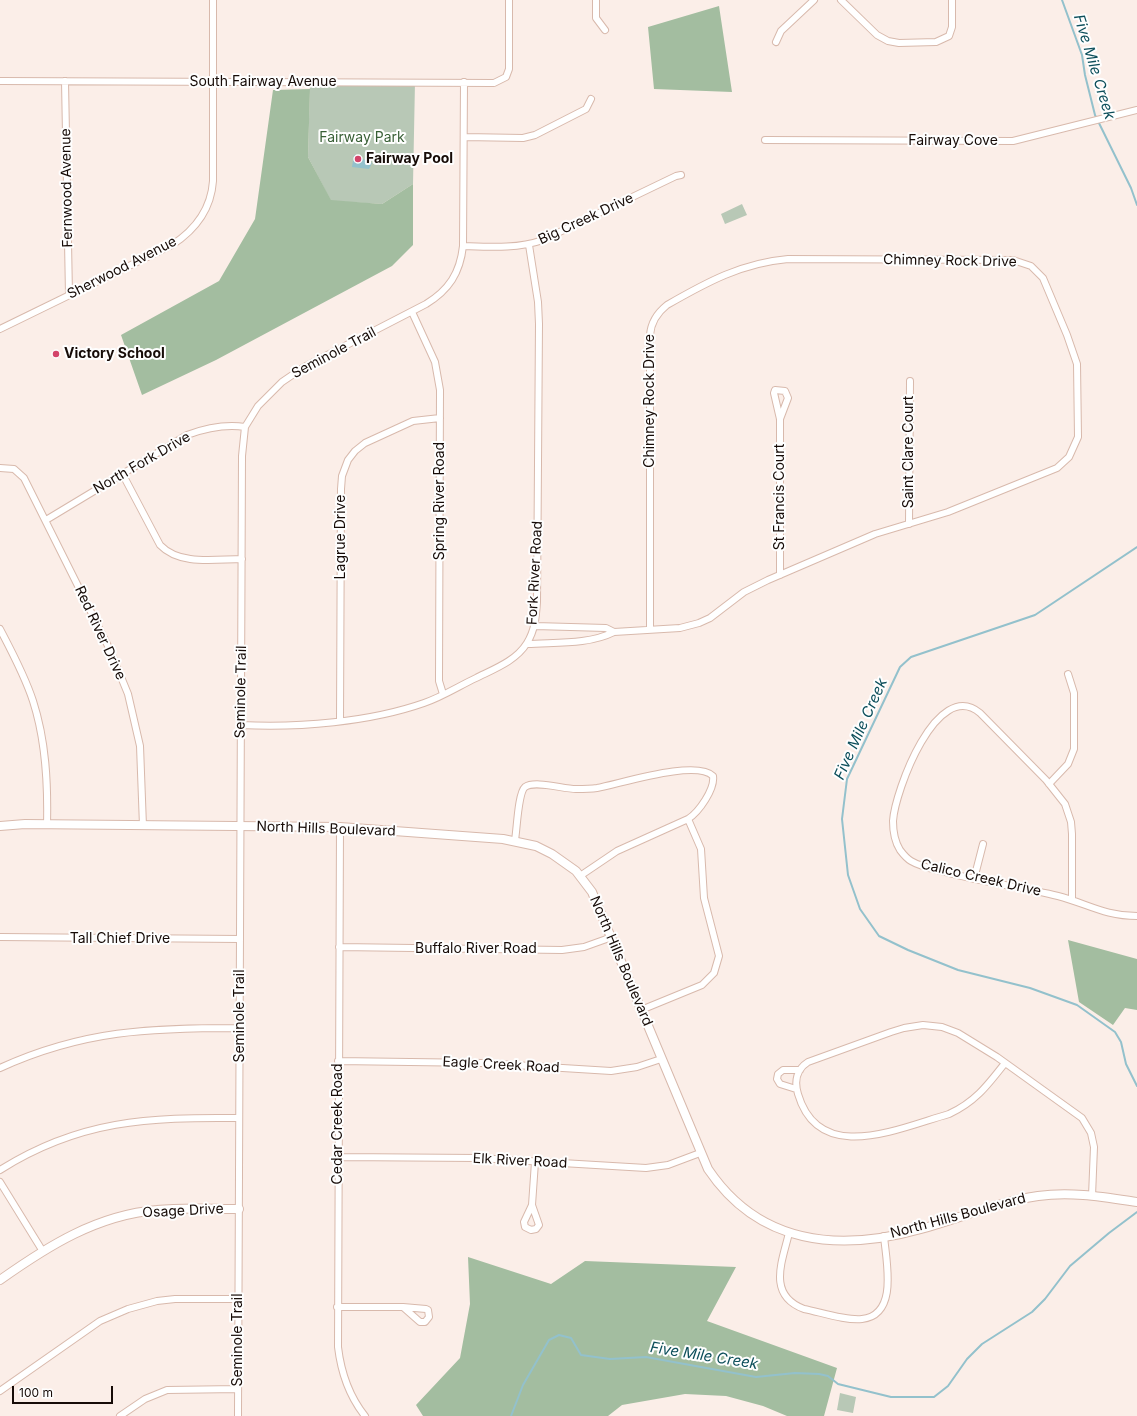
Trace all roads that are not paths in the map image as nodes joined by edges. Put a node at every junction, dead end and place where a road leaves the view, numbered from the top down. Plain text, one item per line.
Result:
1 (213, 0) edge
2 (509, 0) edge
3 (596, 0) edge
4 (814, 0) edge
5 (841, 0) edge
6 (952, 0) edge
7 (605, 30) dead end
8 (776, 42) dead end
9 (0, 81) edge
10 (65, 81) junction
11 (212, 82) junction
12 (464, 82) junction
13 (591, 99) dead end
14 (1137, 110) edge
15 (464, 137) junction
16 (765, 140) dead end
17 (681, 175) dead end
18 (529, 245) junction
19 (463, 246) junction
20 (69, 295) junction
21 (412, 312) junction
22 (0, 329) edge
23 (910, 381) dead end
24 (440, 418) junction
25 (780, 419) dead end
26 (245, 427) junction
27 (0, 468) edge
28 (122, 473) junction
29 (46, 520) junction
30 (909, 524) junction
31 (242, 559) junction
32 (780, 575) junction
33 (535, 626) junction
34 (0, 629) edge
35 (650, 629) junction
36 (614, 632) junction
37 (527, 644) junction
38 (1068, 674) dead end
39 (443, 694) junction
40 (340, 720) junction
41 (241, 725) junction
42 (1050, 784) junction
43 (688, 819) junction
44 (47, 825) junction
45 (0, 826) edge
46 (142, 826) junction
47 (240, 826) junction
48 (340, 827) junction
49 (515, 840) junction
50 (983, 844) dead end
51 (580, 876) junction
52 (974, 879) junction
53 (1072, 900) junction
54 (1137, 916) edge
55 (0, 937) edge
56 (612, 938) junction
57 (240, 939) junction
58 (339, 947) junction
59 (641, 1010) junction
60 (240, 1028) junction
61 (661, 1059) junction
62 (338, 1061) junction
63 (1005, 1063) junction
64 (0, 1068) edge
65 (800, 1070) junction
66 (796, 1089) junction
67 (239, 1118) junction
68 (700, 1153) junction
69 (338, 1157) junction
70 (535, 1162) junction
71 (0, 1170) edge
72 (0, 1182) edge
73 (1092, 1196) junction
74 (1136, 1202) edge
75 (532, 1205) dead end
76 (239, 1209) junction
77 (789, 1233) junction
78 (884, 1236) junction
79 (42, 1250) junction
80 (0, 1280) edge
81 (239, 1299) junction
82 (337, 1307) junction
83 (403, 1307) dead end
84 (238, 1389) junction
85 (0, 1391) edge
86 (120, 1416) edge
87 (238, 1416) edge
88 (365, 1416) edge

1 - 11 street, Sherwood Avenue
2 - 12 street, South Fairway Avenue
3 - 7 street
4 - 8 street
5 - 6 street
9 - 10 street, South Fairway Avenue
10 - 11 street, South Fairway Avenue
10 - 20 street, Fernwood Avenue
11 - 12 street, South Fairway Avenue
11 - 20 street, Sherwood Avenue
12 - 15 street, Seminole Trail
13 - 15 street
14 - 16 street, Fairway Cove
15 - 19 street, Seminole Trail
17 - 18 street, Big Creek Drive
18 - 19 street, Big Creek Drive
18 - 33 street, Fork River Road
19 - 21 street, Seminole Trail
20 - 22 street, Sherwood Avenue
21 - 24 street, Spring River Road
21 - 26 street, Seminole Trail
23 - 30 street, Saint Clare Court
24 - 39 street, Spring River Road
24 - 40 street, Lagrue Drive
25 - 32 street, St Francis Court
26 - 28 street, North Fork Drive
26 - 31 street, Seminole Trail
27 - 29 street, Red River Drive
28 - 29 street, North Fork Drive
28 - 31 street
29 - 46 street, Red River Drive
30 - 32 street, Chimney Rock Drive
30 - 35 street, Chimney Rock Drive
31 - 41 street, Seminole Trail
32 - 35 street, Chimney Rock Drive
33 - 36 street, Chimney Rock Drive
33 - 37 street, Fork River Road
34 - 44 street
35 - 36 street, Chimney Rock Drive
36 - 37 street, Chimney Rock Drive
37 - 39 street, Fork River Road
38 - 42 street
39 - 40 street, Fork River Road
40 - 41 street, Fork River Road
41 - 47 street, Seminole Trail
42 - 52 street, Calico Creek Drive
42 - 53 street, Calico Creek Drive
43 - 49 street
43 - 51 street
43 - 59 street
44 - 45 street, North Hills Boulevard
44 - 46 street, North Hills Boulevard
46 - 47 street, North Hills Boulevard
47 - 48 street, North Hills Boulevard
47 - 57 street, Seminole Trail
48 - 49 street, North Hills Boulevard
48 - 58 street, Cedar Creek Road
49 - 51 street, North Hills Boulevard
50 - 52 street
51 - 56 street, North Hills Boulevard
52 - 53 street, Calico Creek Drive
53 - 54 street, Calico Creek Drive
55 - 57 street, Tall Chief Drive
56 - 58 street, Buffalo River Road
56 - 59 street, North Hills Boulevard
57 - 60 street, Seminole Trail
58 - 62 street, Cedar Creek Road
59 - 61 street, North Hills Boulevard
60 - 64 street
60 - 67 street, Seminole Trail
61 - 62 street, Eagle Creek Road
61 - 68 street, North Hills Boulevard
62 - 69 street, Cedar Creek Road
63 - 65 street
63 - 66 street
63 - 73 street
65 - 66 street
65 - 66 street
67 - 71 street
67 - 76 street, Seminole Trail
68 - 70 street, Elk River Road
68 - 77 street, North Hills Boulevard
69 - 70 street, Elk River Road
69 - 82 street, Cedar Creek Road
70 - 75 street
72 - 79 street
73 - 74 street, North Hills Boulevard
73 - 78 street, North Hills Boulevard
76 - 79 street, Osage Drive
76 - 81 street, Seminole Trail
77 - 78 street, North Hills Boulevard
77 - 78 street
79 - 80 street, Osage Drive
81 - 84 street, Seminole Trail
81 - 85 street
82 - 83 street
82 - 88 street, Cedar Creek Road
84 - 86 street
84 - 87 street, Seminole Trail

